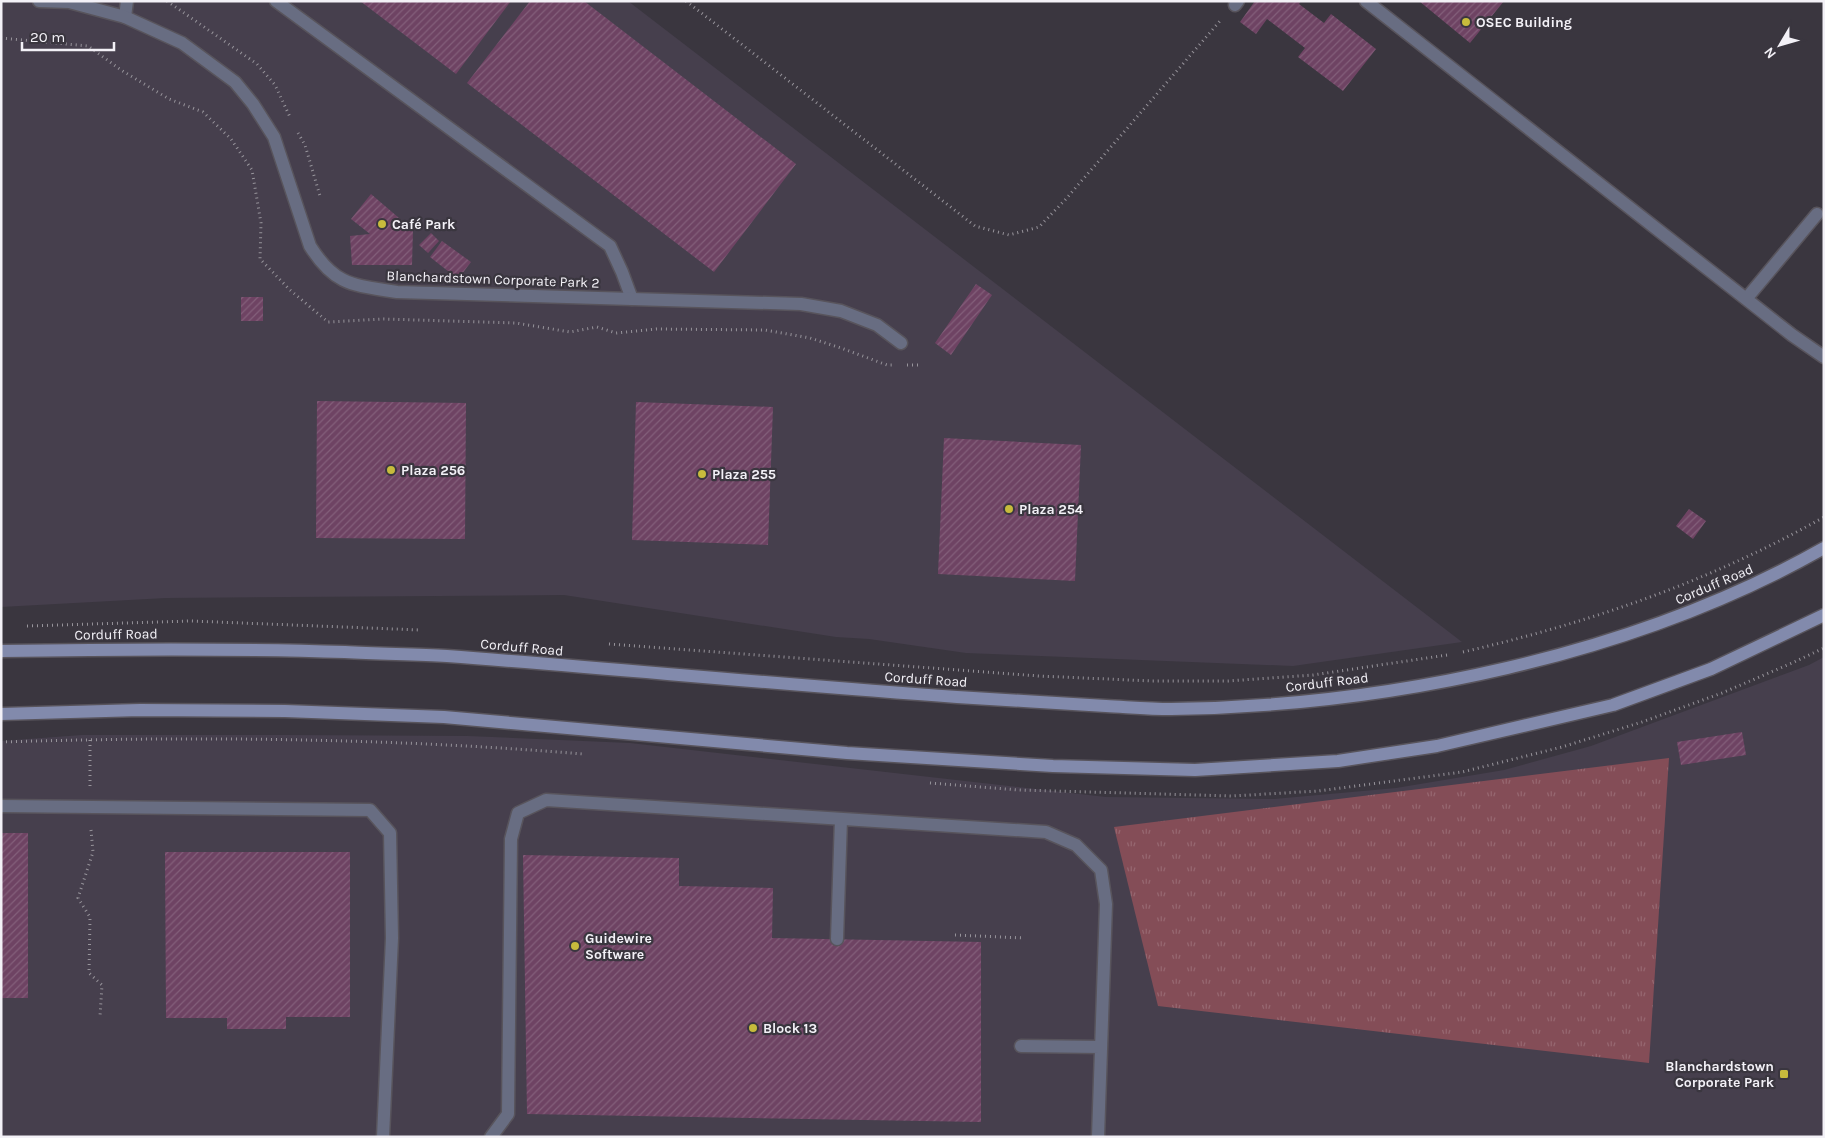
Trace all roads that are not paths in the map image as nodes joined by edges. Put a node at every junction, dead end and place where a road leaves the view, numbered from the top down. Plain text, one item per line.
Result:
1 (39, 1) edge
2 (127, 1) edge
3 (276, 1) edge
4 (1366, 1) edge
5 (125, 17) junction
6 (1817, 214) dead end
7 (632, 299) junction
8 (1746, 299) junction
9 (901, 343) dead end
10 (1824, 357) edge
11 (1824, 548) edge
12 (1824, 615) edge
13 (1, 651) edge
14 (1, 714) edge
15 (1, 806) edge
16 (841, 819) junction
17 (837, 939) dead end
18 (1021, 1046) dead end
19 (1102, 1047) junction
20 (383, 1137) edge
21 (491, 1137) edge
22 (1098, 1137) edge

1 - 5 street, Blanchardstown Corporate Park 2
2 - 5 street
3 - 7 street
4 - 8 street
5 - 7 street, Blanchardstown Corporate Park 2
6 - 8 street
7 - 9 street, Blanchardstown Corporate Park 2
8 - 10 street
11 - 13 street, Corduff Road
12 - 14 street
15 - 20 street
16 - 17 street
16 - 19 street
16 - 21 street
18 - 19 street
19 - 22 street

